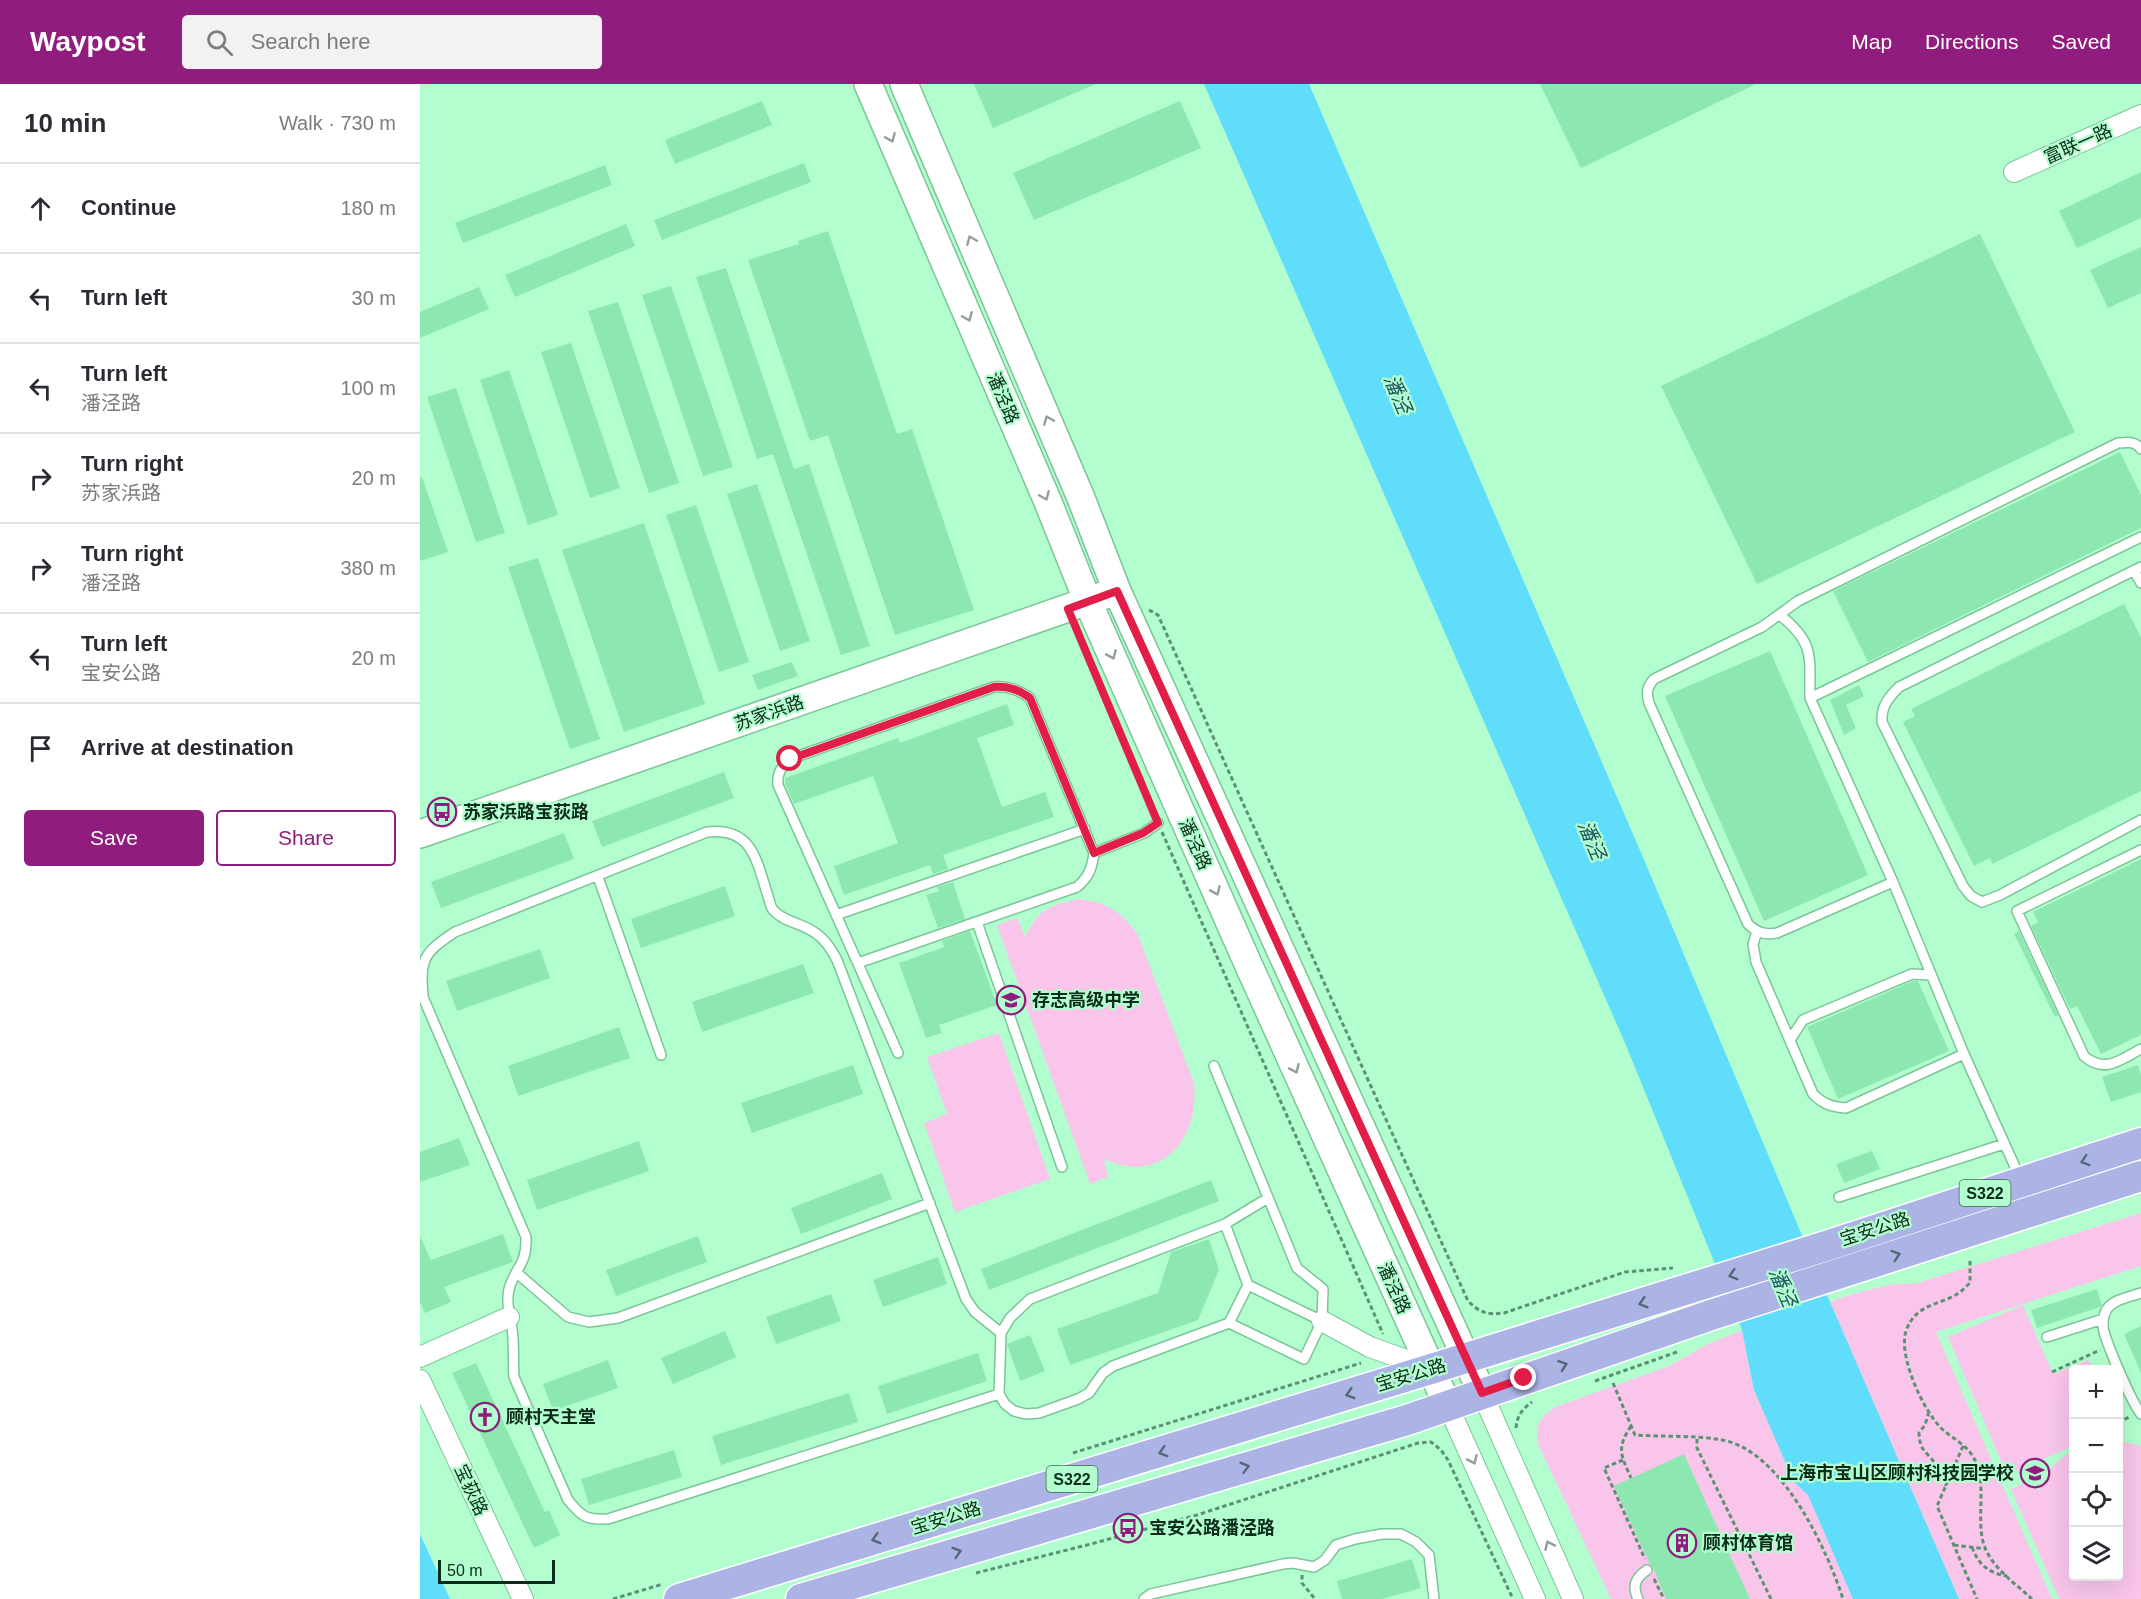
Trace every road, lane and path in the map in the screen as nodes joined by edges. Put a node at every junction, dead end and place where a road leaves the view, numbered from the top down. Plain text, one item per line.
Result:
1 (868, 84) edge
2 (904, 84) edge
3 (2141, 115) edge
4 (2014, 172) dead end
5 (2141, 449) edge
6 (2141, 537) edge
7 (2138, 569) edge
8 (2141, 583) edge
9 (1117, 591) junction
10 (1088, 602) junction
11 (1148, 609) dead end
12 (1780, 615) junction
13 (1810, 699) junction
14 (1110, 708) dead end
15 (2141, 820) edge
16 (1158, 823) junction
17 (1084, 829) junction
18 (420, 834) edge
19 (2141, 850) edge
20 (1094, 853) junction
21 (598, 877) junction
22 (1893, 882) junction
23 (836, 915) junction
24 (977, 922) junction
25 (1756, 932) junction
26 (858, 963) junction
27 (1931, 975) junction
28 (1790, 1040) junction
29 (2141, 1049) edge
30 (898, 1053) dead end
31 (1964, 1054) junction
32 (661, 1055) dead end
33 (1214, 1066) dead end
34 (2141, 1143) edge
35 (2004, 1144) junction
36 (1062, 1167) dead end
37 (2141, 1176) edge
38 (2021, 1181) junction
39 (1839, 1197) dead end
40 (1268, 1198) junction
41 (930, 1203) junction
42 (1225, 1224) junction
43 (1970, 1261) dead end
44 (1674, 1268) dead end
45 (517, 1273) junction
46 (1248, 1285) junction
47 (2141, 1293) edge
48 (509, 1317) junction
49 (2103, 1319) junction
50 (1322, 1321) junction
51 (1229, 1323) junction
52 (1001, 1333) junction
53 (1384, 1336) dead end
54 (2047, 1337) dead end
55 (2109, 1346) junction
56 (420, 1357) edge
57 (1466, 1358) junction
58 (1431, 1369) junction
59 (2052, 1372) dead end
60 (420, 1380) edge
61 (1613, 1383) dead end
62 (1482, 1393) junction
63 (999, 1394) junction
64 (1531, 1402) dead end
65 (1448, 1406) junction
66 (1929, 1412) junction
67 (2141, 1414) edge
68 (1631, 1426) junction
69 (1516, 1432) dead end
70 (1697, 1438) junction
71 (1963, 1446) junction
72 (1623, 1460) junction
73 (1631, 1478) dead end
74 (1946, 1485) junction
75 (1954, 1545) junction
76 (1972, 1547) junction
77 (1986, 1549) junction
78 (1645, 1559) dead end
79 (1301, 1566) junction
80 (1647, 1570) dead end
81 (976, 1573) dead end
82 (2008, 1577) junction
83 (1654, 1579) dead end
84 (523, 1599) edge
85 (679, 1599) edge
86 (801, 1599) edge
87 (1144, 1599) edge
88 (1315, 1599) edge
89 (1434, 1599) edge
90 (1513, 1599) edge
91 (1535, 1599) edge
92 (1573, 1599) edge
93 (1638, 1599) edge
94 (1664, 1599) edge
95 (1771, 1599) edge
96 (1843, 1599) edge
97 (1977, 1599) edge
98 (2032, 1599) edge

1 -> 10 main road, 潘泾路
9 -> 2 main road, 潘泾路
3 - 4 street, 富联一路
5 - 12 lane
6 - 13 lane
7 - 8 lane
7 - 15 lane
9 - 10 main road, 苏家浜路
9 - 57 main road, 潘泾路
10 - 18 main road, 苏家浜路
10 -> 58 main road, 潘泾路
11 - 44 path
12 - 13 lane
12 - 25 lane
13 - 22 lane
14 - 16 path, 潘泾路
16 - 20 lane
16 - 53 path, 潘泾路
17 - 20 lane
17 - 23 lane
17 - 23 lane
19 - 29 lane
20 - 24 lane
21 - 32 lane
21 - 41 lane
21 - 45 lane
22 - 25 lane
22 - 27 lane
23 - 26 lane
24 - 26 lane
24 - 36 lane
25 - 28 lane
26 - 30 lane
27 - 28 lane
27 - 31 lane
28 - 31 lane
31 - 35 lane
33 - 40 lane
34 -> 38 main road, 宝安公路 / S322
35 - 38 lane
35 - 39 lane
62 -> 37 main road, 宝安公路 / S322
38 -> 57 main road, 宝安公路 / S322
40 - 42 lane
40 - 50 lane
41 - 45 lane
41 - 52 lane
42 - 46 lane
42 - 52 lane
43 - 66 path
45 - 48 lane
46 - 50 lane
46 - 51 lane
47 - 49 lane
48 - 56 street
48 - 63 lane
49 - 54 lane
49 - 55 lane
50 - 51 lane
50 - 58 street
51 - 63 lane
52 - 63 lane
55 - 59 path
55 - 67 lane
57 - 58 main road, 宝安公路 / S322
57 - 62 main road, 潘泾路
58 - 65 main road, 潘泾路
58 -> 85 main road, 宝安公路 / S322
60 - 84 street, 宝荻路
61 - 68 path
62 - 65 main road, 宝安公路 / S322
92 -> 62 street, 潘泾路
64 - 69 path
86 -> 65 main road, 宝安公路 / S322
65 -> 91 street, 潘泾路
66 - 71 path
66 - 74 path
68 - 70 path
68 - 72 path
70 - 95 path
70 - 96 path
71 - 74 path
71 - 77 path
72 - 73 path
72 - 78 path
74 - 75 path
75 - 76 path
75 - 97 path
76 - 77 path
76 - 82 path
77 - 82 path
79 - 87 lane
79 - 88 path
79 - 89 lane
80 - 93 lane
81 - 90 path
82 - 98 path
83 - 94 path

